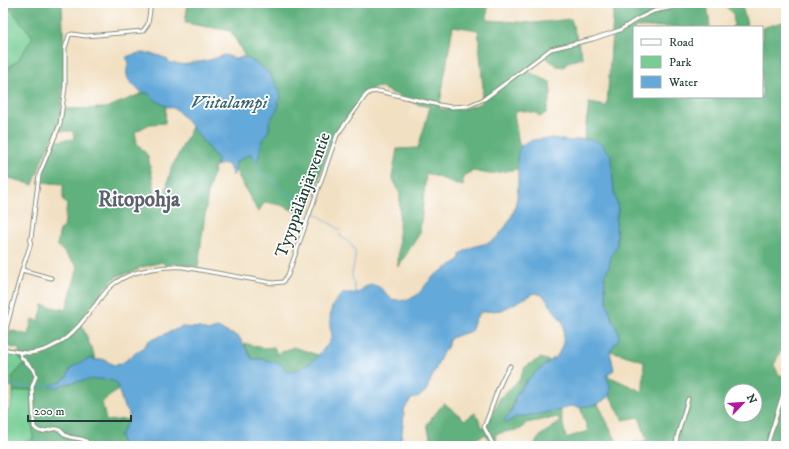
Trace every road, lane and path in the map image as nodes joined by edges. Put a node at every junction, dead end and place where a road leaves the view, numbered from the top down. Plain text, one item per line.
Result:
1 (151, 3) edge
2 (693, 3) edge
3 (706, 3) edge
4 (731, 4) dead end
5 (22, 270) junction
6 (51, 278) dead end
7 (3, 340) edge
8 (3, 350) edge
9 (20, 352) junction
10 (510, 366) dead end
11 (786, 384) edge
12 (688, 399) dead end
13 (91, 446) edge
14 (494, 446) edge
15 (676, 446) edge
16 (767, 446) edge

1 - 5 street
2 - 9 street, Tyyppälänjärventie
3 - 4 street
5 - 6 street
5 - 7 street
8 - 9 street, Tyyppälänjärventie
9 - 13 street
10 - 14 street
11 - 16 street
12 - 15 street

